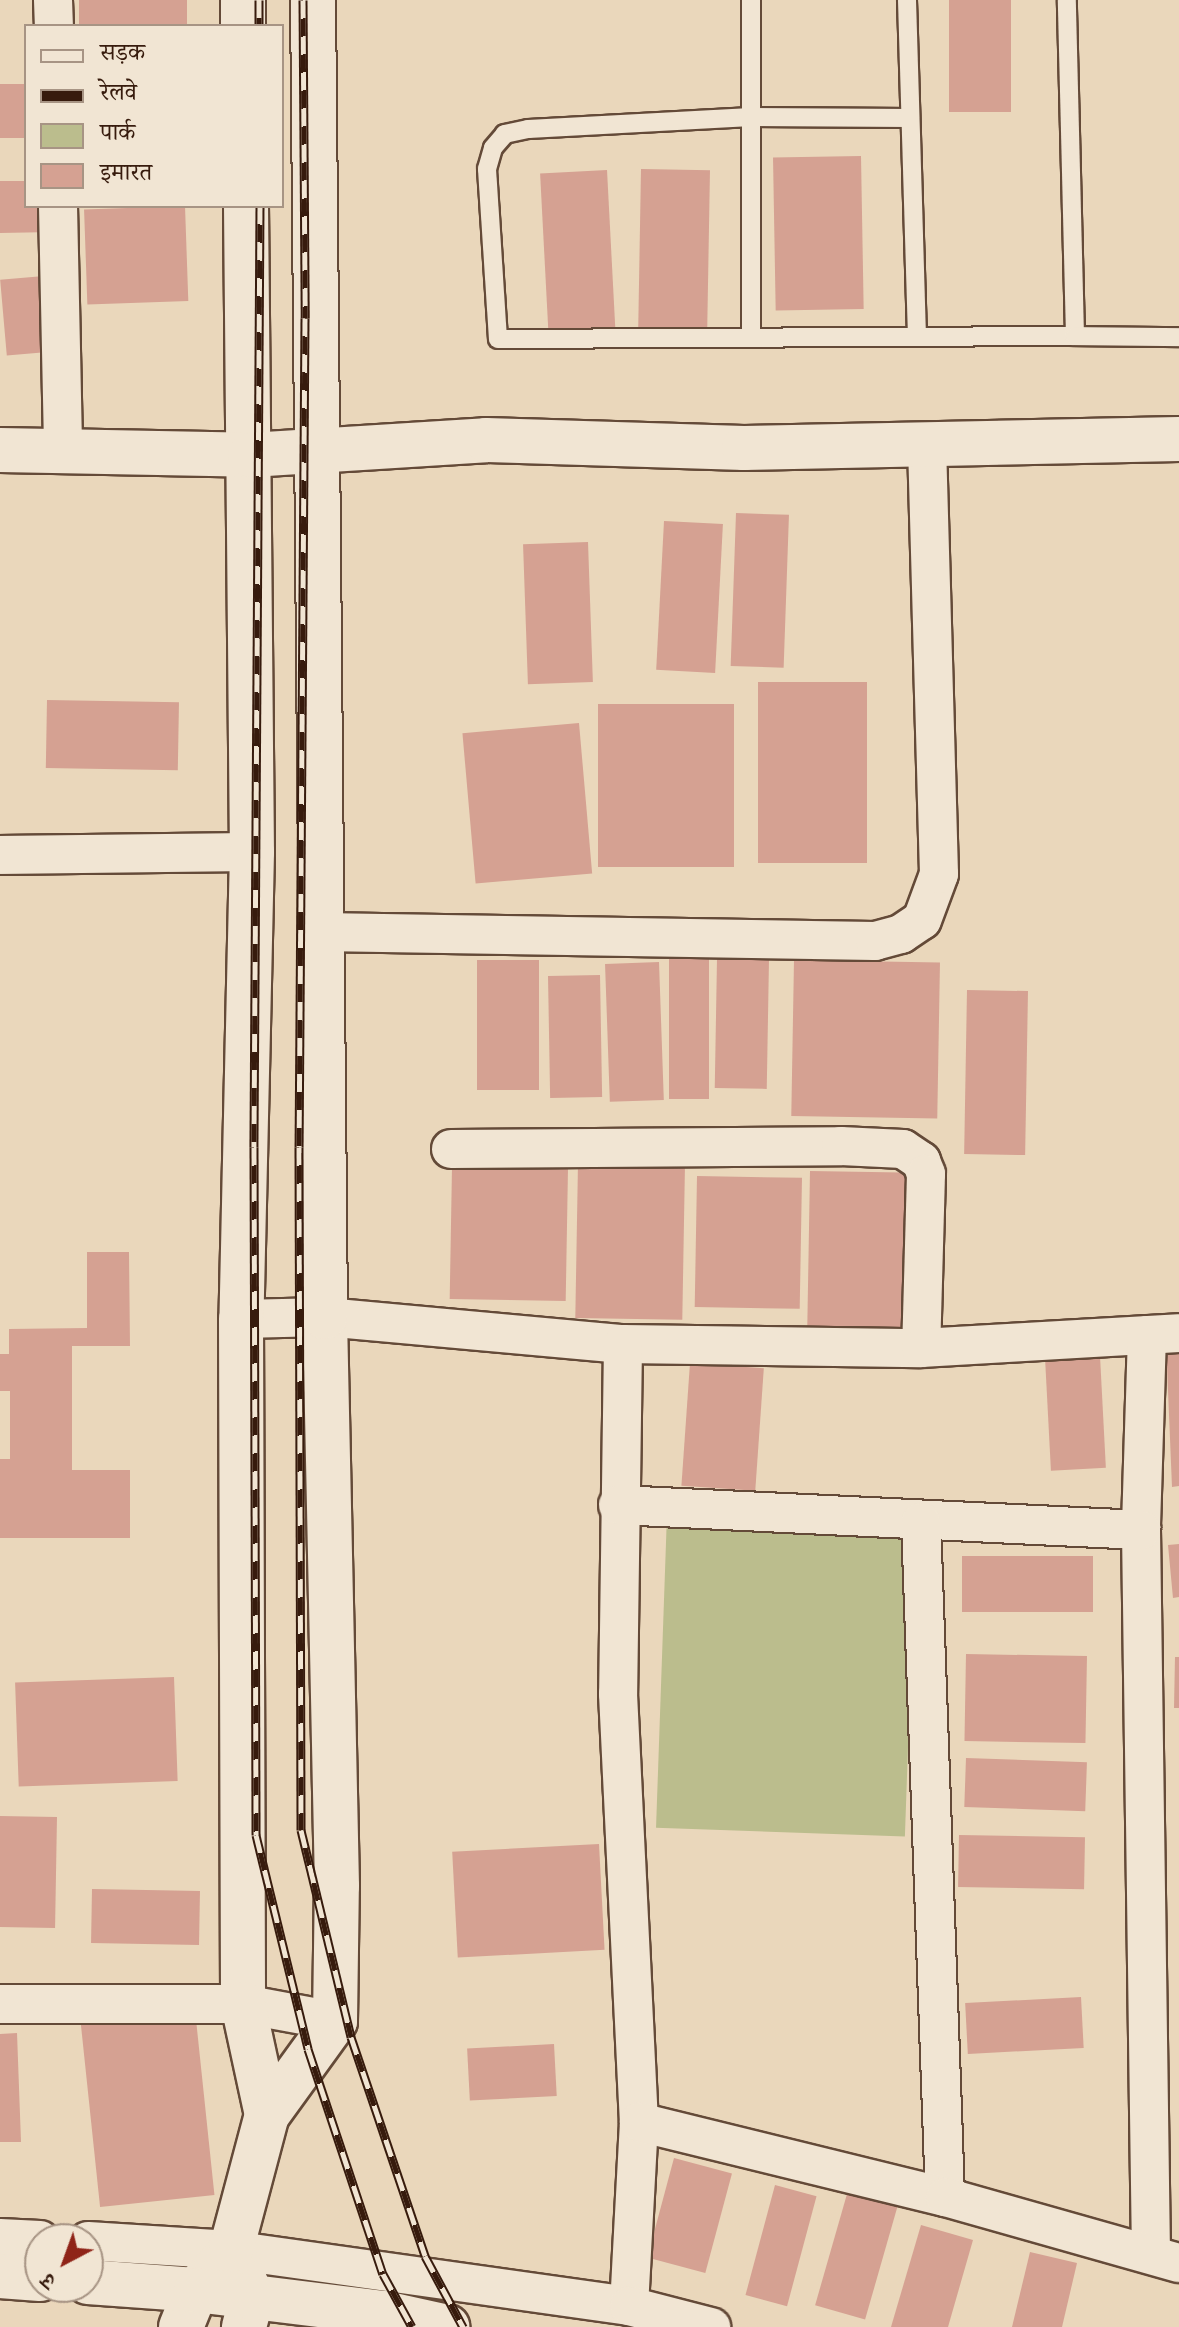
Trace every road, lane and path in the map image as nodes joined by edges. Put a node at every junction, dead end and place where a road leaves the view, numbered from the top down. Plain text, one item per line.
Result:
1 (53, 0) edge
2 (243, 0) edge
3 (313, 0) edge
4 (751, 0) edge
5 (907, 0) edge
6 (1067, 0) edge
7 (54, 24) edge
8 (243, 24) edge
9 (751, 117) junction
10 (910, 118) junction
11 (58, 208) edge
12 (246, 208) edge
13 (917, 336) junction
14 (1075, 336) junction
15 (1179, 337) edge
16 (751, 338) junction
17 (1179, 439) edge
18 (927, 442) junction
19 (63, 449) junction
20 (0, 450) edge
21 (319, 451) junction
22 (250, 455) junction
23 (252, 852) junction
24 (0, 855) edge
25 (321, 932) junction
26 (451, 1149) dead end
27 (325, 1317) junction
28 (241, 1319) junction
29 (1163, 1334) edge
30 (623, 1344) junction
31 (921, 1348) junction
32 (618, 1505) junction
33 (921, 1522) junction
34 (1141, 1530) junction
35 (0, 2004) edge
36 (243, 2004) junction
37 (335, 2021) junction
38 (267, 2115) junction
39 (639, 2122) junction
40 (945, 2197) junction
41 (0, 2238) edge
42 (24, 2239) edge
43 (104, 2242) edge
44 (231, 2250) junction
45 (1165, 2258) edge
46 (0, 2276) edge
47 (24, 2278) edge
48 (104, 2286) edge
49 (629, 2306) junction
50 (189, 2308) edge
51 (248, 2312) edge
52 (447, 2327) edge
53 (711, 2327) edge

1 - 7 street
2 - 8 street
3 - 21 street
4 - 9 lane
5 - 10 lane
6 - 14 lane
9 - 10 lane
9 - 16 lane
9 - 16 lane
10 - 13 lane
11 - 19 street
12 - 22 street
13 - 14 lane
13 - 16 lane
14 - 15 lane
17 - 18 street
18 - 21 street
18 - 25 street
19 - 20 street
19 - 22 street
21 - 22 street
21 - 25 street
22 - 23 street
23 - 24 street
23 - 28 street
25 - 27 street
26 - 31 street
27 - 28 street
27 - 30 street
27 - 37 street
28 - 36 street
29 - 31 street
29 - 34 street
30 - 31 street
30 - 32 street
32 - 33 street
32 - 39 street
33 - 34 street
33 - 40 street
34 - 45 street
35 - 36 street
36 - 37 street
36 - 38 street
37 - 38 street
38 - 44 street
39 - 40 street
39 - 49 street
40 - 45 street
41 - 42 street
43 - 44 street
44 - 49 street
44 - 50 street
44 - 51 street
46 - 47 street
48 - 50 street
49 - 53 street
50 - 51 street
51 - 52 street

